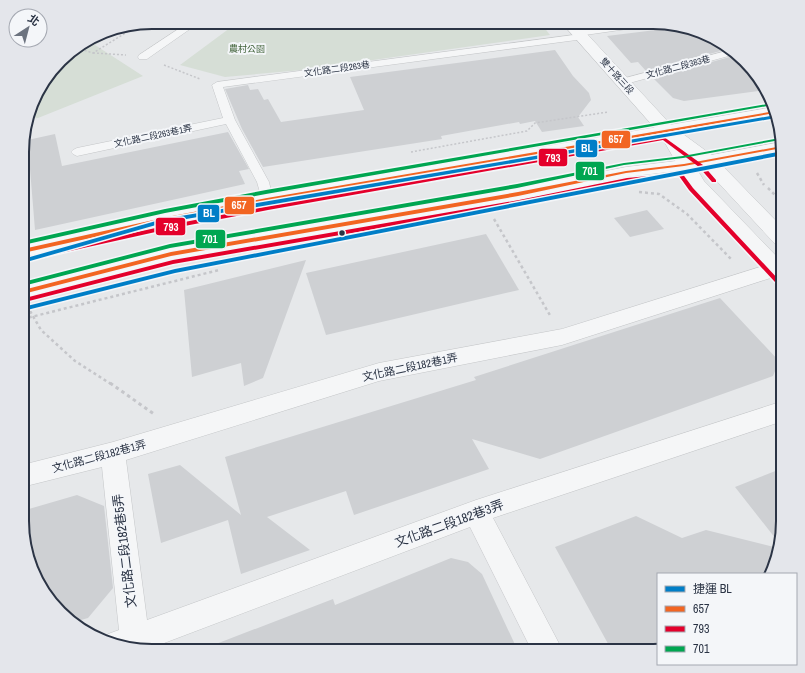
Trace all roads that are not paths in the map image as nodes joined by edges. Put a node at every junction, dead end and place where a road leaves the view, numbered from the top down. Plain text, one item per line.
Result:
1 (185, 29) edge
2 (576, 30) edge
3 (726, 54) edge
4 (143, 57) dead end
5 (622, 82) junction
6 (770, 113) edge
7 (229, 120) junction
8 (666, 130) junction
9 (776, 148) edge
10 (77, 152) dead end
11 (707, 160) junction
12 (684, 165) junction
13 (267, 200) junction
14 (776, 233) edge
15 (29, 250) edge
16 (776, 270) edge
17 (776, 273) edge
18 (29, 290) edge
19 (776, 413) edge
20 (113, 453) junction
21 (29, 474) edge
22 (476, 512) junction
23 (130, 642) edge
24 (133, 643) edge
25 (544, 644) edge

1 - 4 lane
2 - 5 street, 雙十路三段
2 - 7 lane, 文化路二段263巷
3 - 5 lane, 文化路二段383巷
5 - 8 street, 雙十路三段
6 - 8 main road
7 - 10 lane, 文化路二段263巷1弄
7 - 13 lane, 文化路二段263巷
8 - 11 street
8 - 12 street
8 - 13 main road
9 - 11 main road
11 - 12 main road
11 - 14 street
12 - 16 street
12 - 18 main road
13 - 15 main road
17 - 20 street, 文化路二段182巷1弄
19 - 22 street, 文化路二段182巷3弄
20 - 21 street, 文化路二段182巷1弄
20 - 23 street, 文化路二段182巷5弄
22 - 24 street, 文化路二段182巷3弄
22 - 25 street

